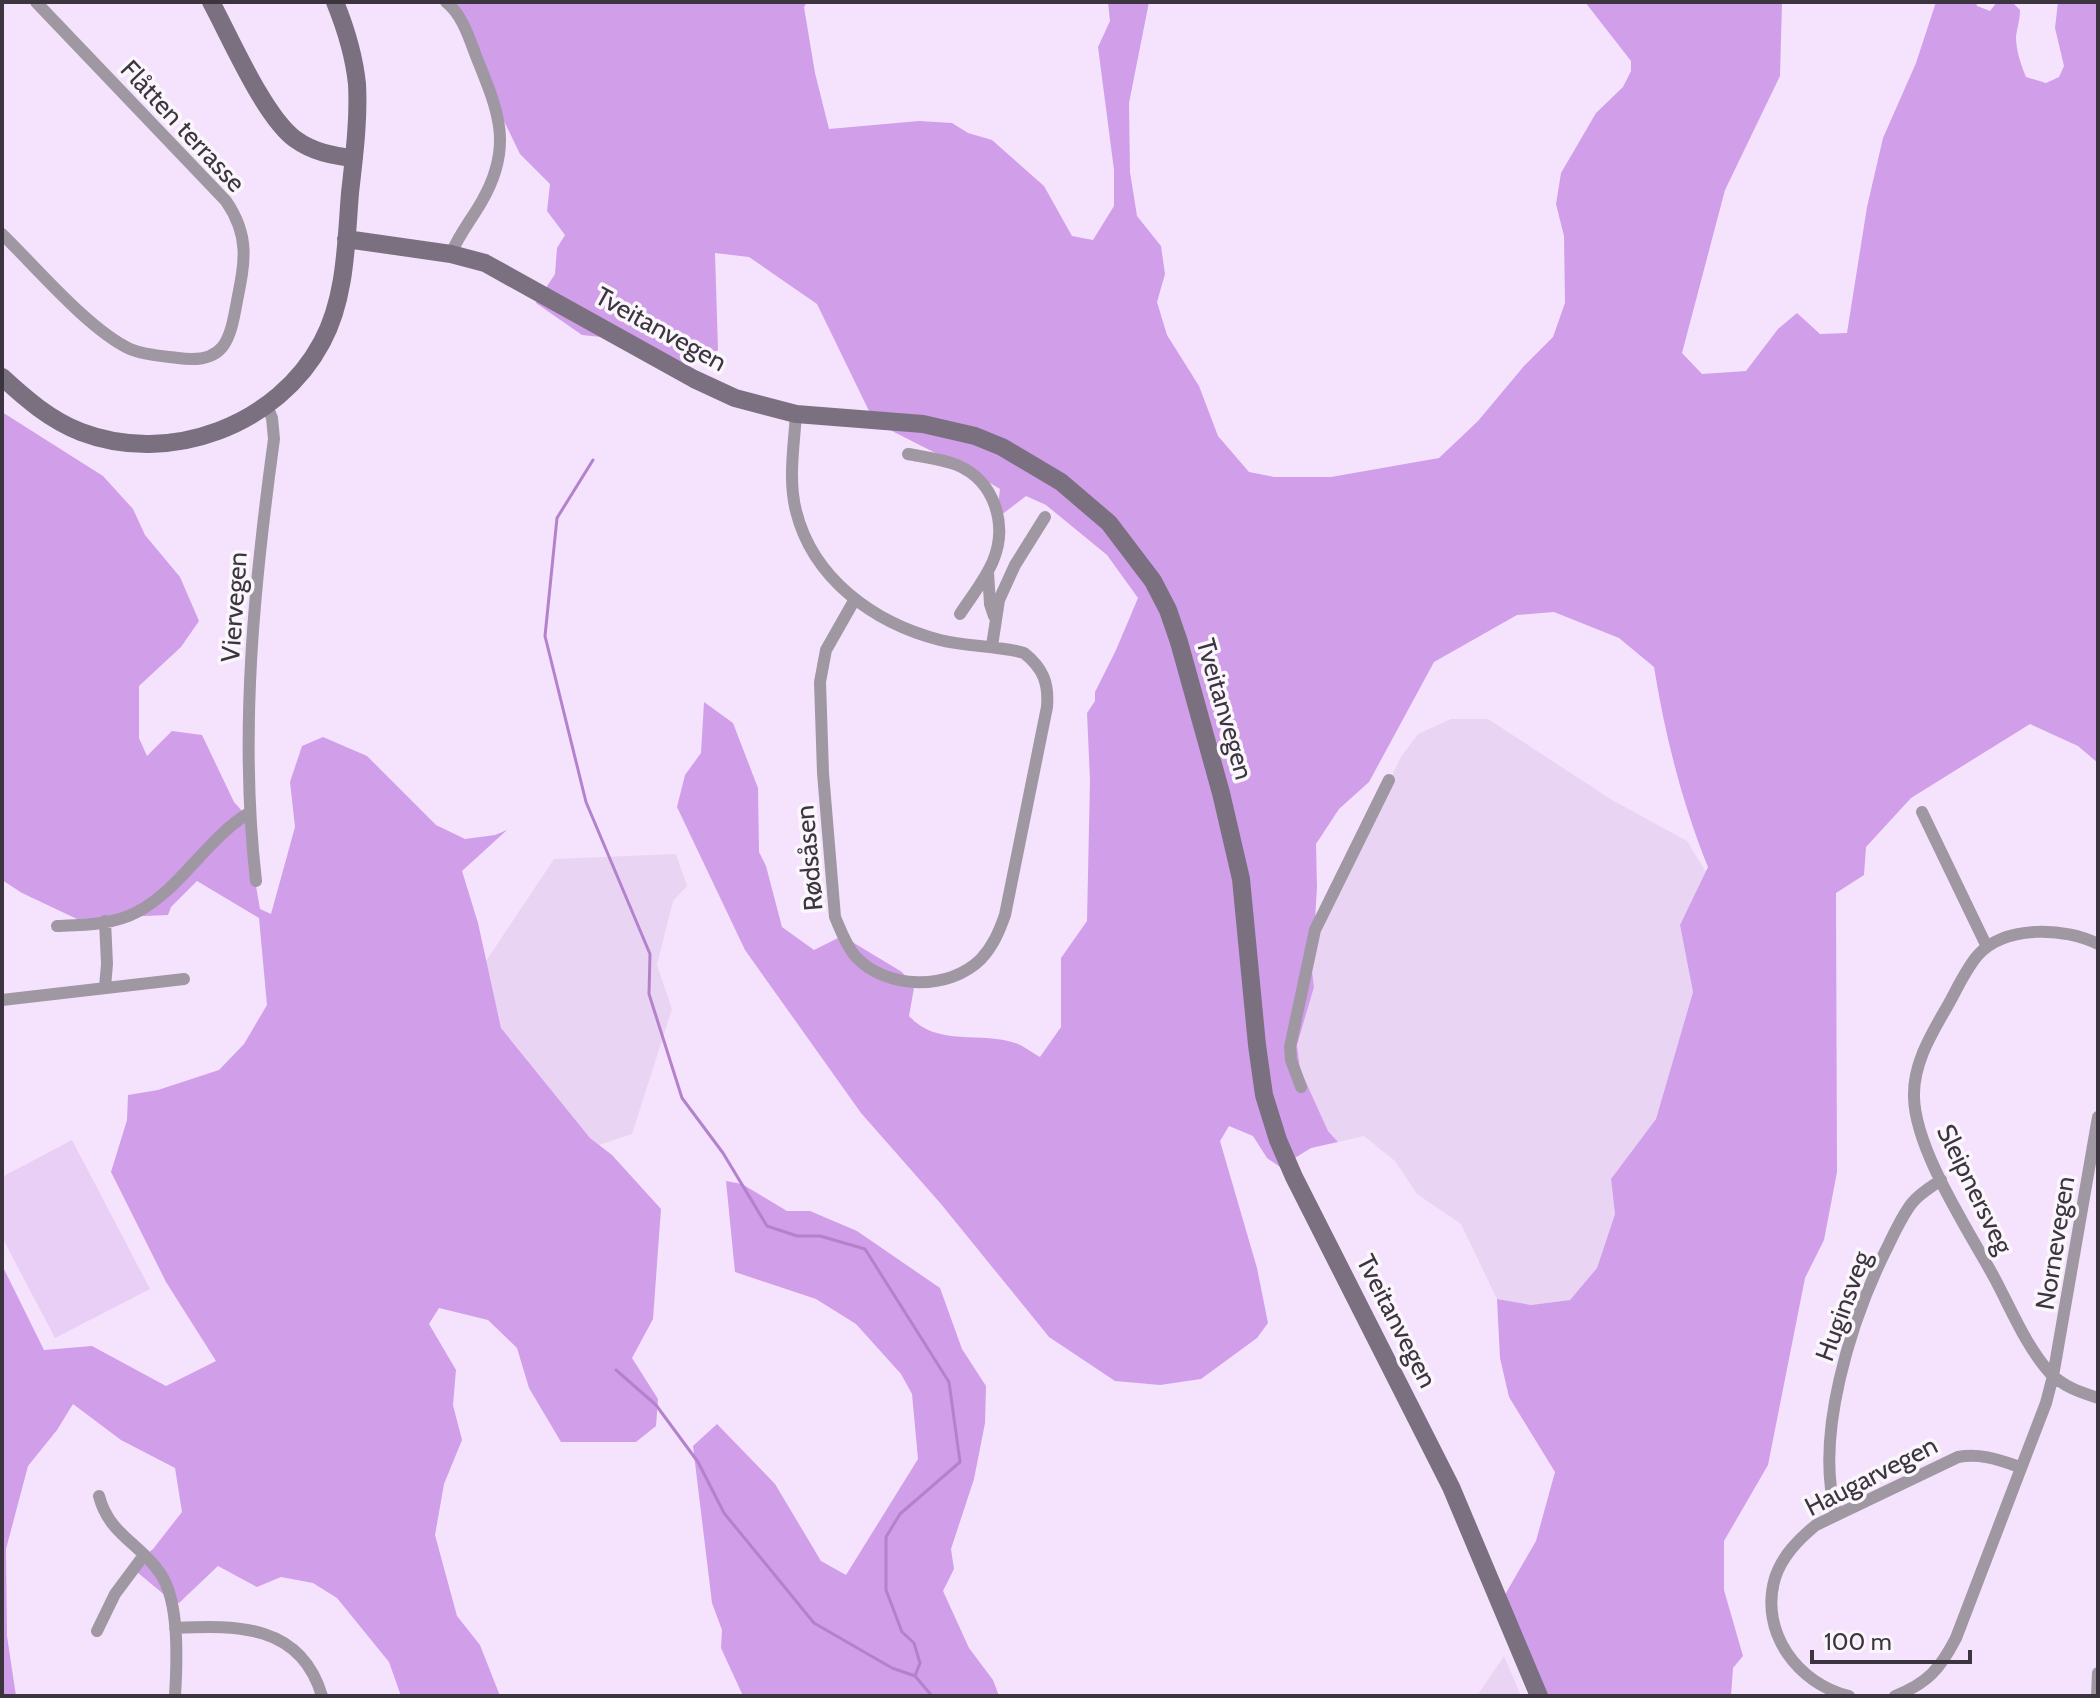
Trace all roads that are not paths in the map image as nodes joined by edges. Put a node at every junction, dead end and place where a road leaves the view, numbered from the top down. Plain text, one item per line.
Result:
1 (36, 2) edge
2 (211, 2) edge
3 (335, 2) edge
4 (446, 2) edge
5 (354, 158) junction
6 (2, 234) edge
7 (346, 239) junction
8 (451, 254) junction
9 (2, 377) edge
10 (267, 406) junction
11 (796, 414) junction
12 (908, 454) dead end
13 (1045, 517) dead end
14 (988, 572) junction
15 (855, 599) junction
16 (960, 614) dead end
17 (996, 619) junction
18 (992, 646) junction
19 (1389, 780) dead end
20 (1922, 812) dead end
21 (249, 813) junction
22 (256, 881) dead end
23 (105, 921) junction
24 (57, 926) dead end
25 (2098, 944) edge
26 (1987, 947) junction
27 (184, 979) dead end
28 (105, 987) junction
29 (2, 1000) edge
30 (1301, 1087) dead end
31 (2098, 1117) edge
32 (1941, 1180) junction
33 (2053, 1376) junction
34 (2098, 1398) edge
35 (2020, 1467) junction
36 (99, 1496) dead end
37 (1836, 1513) junction
38 (144, 1555) junction
39 (175, 1628) junction
40 (97, 1631) dead end
41 (2098, 1673) edge
42 (175, 1696) edge
43 (322, 1696) edge
44 (1539, 1696) edge
45 (1849, 1696) edge
46 (1895, 1696) edge
47 (2097, 1696) edge

1 - 6 street, Flåtten terrasse
2 - 5 main road
3 - 5 main road
4 - 8 street
5 - 7 main road
7 - 8 main road, Tveitanvegen
7 - 10 main road
8 - 11 main road, Tveitanvegen
9 - 10 main road
10 - 21 street, Viervegen
11 - 15 street, Rødsåsen
11 - 44 main road, Tveitanvegen
12 - 14 street
13 - 17 street
14 - 16 street
14 - 17 street
15 - 18 street, Rødsåsen
15 - 18 street, Rødsåsen
17 - 18 street
19 - 30 street
20 - 26 street
21 - 22 street, Viervegen
21 - 23 street
23 - 24 street
23 - 28 street
25 - 26 street
26 - 32 street, Sleipnersveg
27 - 28 street
28 - 29 street
31 - 33 street, Nornevegen
32 - 33 street, Sleipnersveg
32 - 37 street, Huginsveg
33 - 34 street
33 - 35 street
35 - 37 street, Haugarvegen
35 - 46 street
36 - 38 street
37 - 45 street, Haugarvegen
38 - 39 street
38 - 40 street
39 - 42 street
39 - 43 street
41 - 47 street

